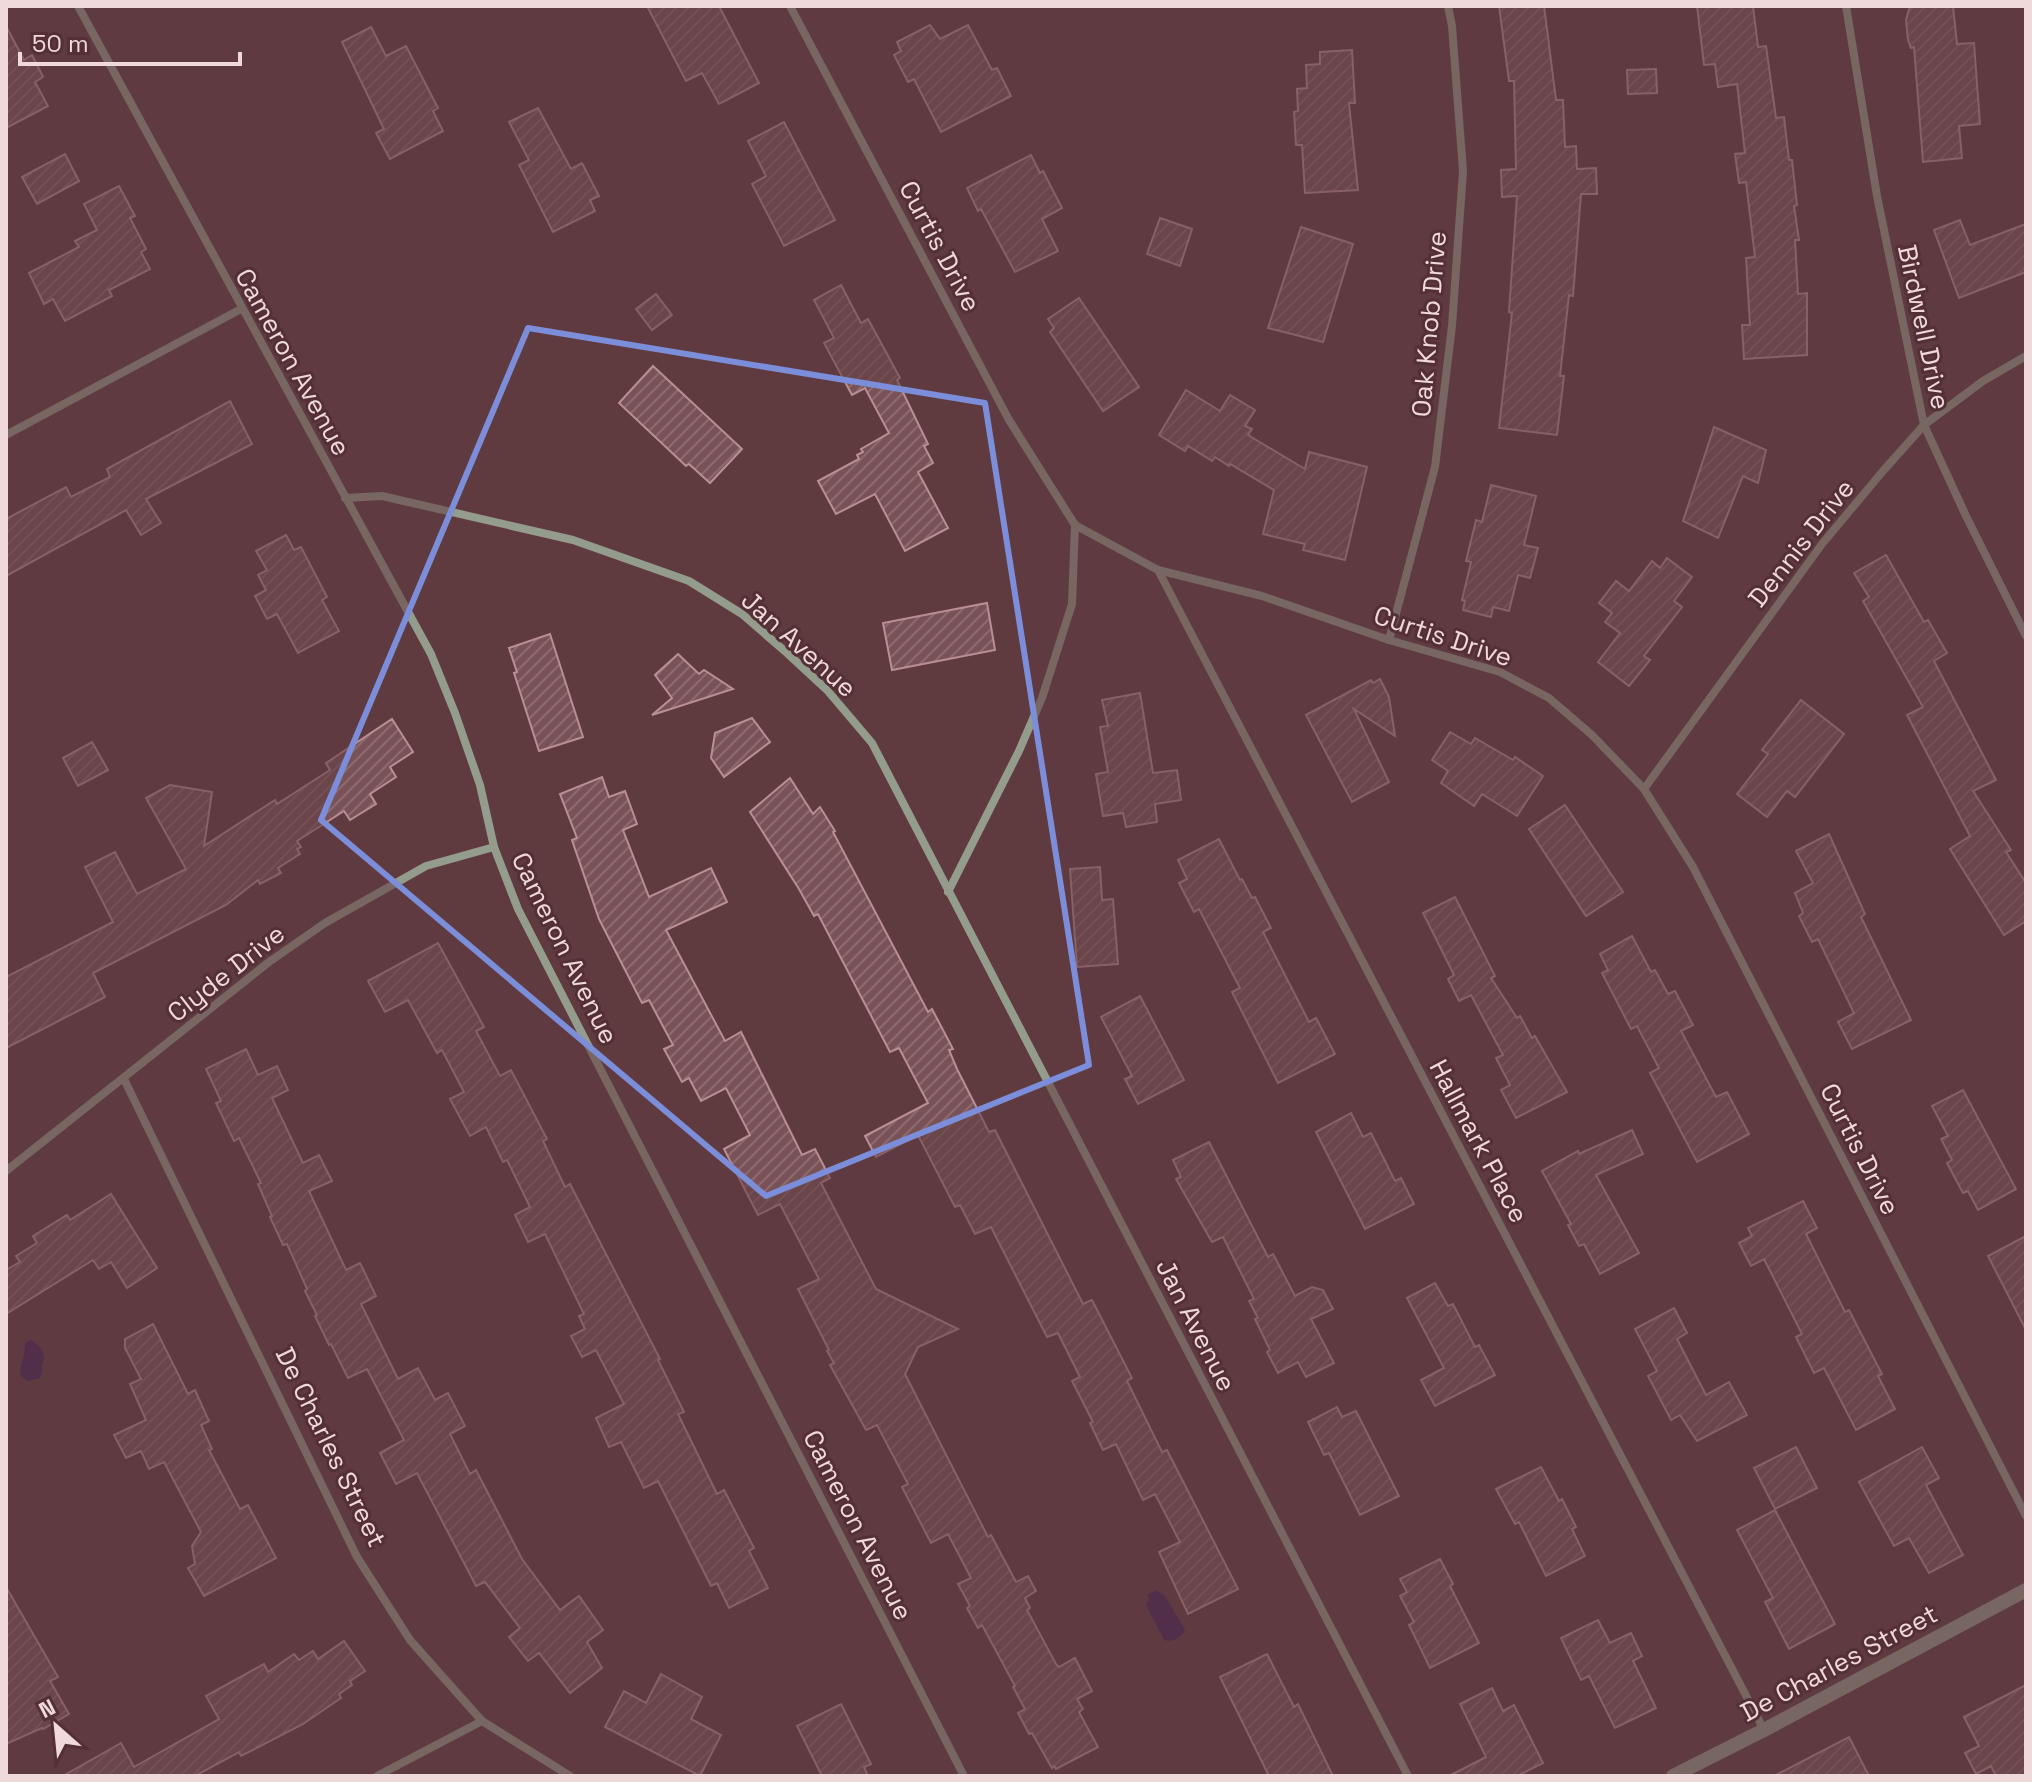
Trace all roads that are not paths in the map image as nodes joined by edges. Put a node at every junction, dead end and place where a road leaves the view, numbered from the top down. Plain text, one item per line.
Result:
1 (78, 6) edge
2 (790, 6) edge
3 (1448, 6) edge
4 (1846, 6) edge
5 (241, 309) junction
6 (2026, 356) edge
7 (1924, 425) junction
8 (6, 435) edge
9 (345, 498) junction
10 (1075, 525) junction
11 (1158, 570) junction
12 (2026, 636) edge
13 (1389, 640) junction
14 (1644, 789) junction
15 (494, 847) junction
16 (948, 892) junction
17 (124, 1079) junction
18 (6, 1171) edge
19 (2026, 1516) edge
20 (2026, 1590) edge
21 (482, 1721) junction
22 (1764, 1730) junction
23 (377, 1776) edge
24 (570, 1776) edge
25 (964, 1776) edge
26 (1408, 1776) edge
27 (1673, 1776) edge

1 - 5 street, Cameron Avenue
2 - 10 street, Curtis Drive
3 - 13 street, Oak Knob Drive
4 - 7 street, Birdwell Drive
5 - 8 street
5 - 9 street, Cameron Avenue
6 - 7 street, Dennis Drive
7 - 12 street, Birdwell Drive
7 - 14 street, Dennis Drive
9 - 15 street, Cameron Avenue
9 - 16 street, Jan Avenue
10 - 11 street, Curtis Drive
10 - 16 street
11 - 13 street, Curtis Drive
11 - 22 street, Hallmark Place
13 - 14 street, Curtis Drive
14 - 19 street, Curtis Drive
15 - 17 street, Clyde Drive
15 - 25 street, Cameron Avenue
16 - 26 street, Jan Avenue
17 - 18 street, Clyde Drive
17 - 21 street, De Charles Street
20 - 22 street, De Charles Street
21 - 23 street
21 - 24 street, De Charles Street
22 - 27 street, De Charles Street

